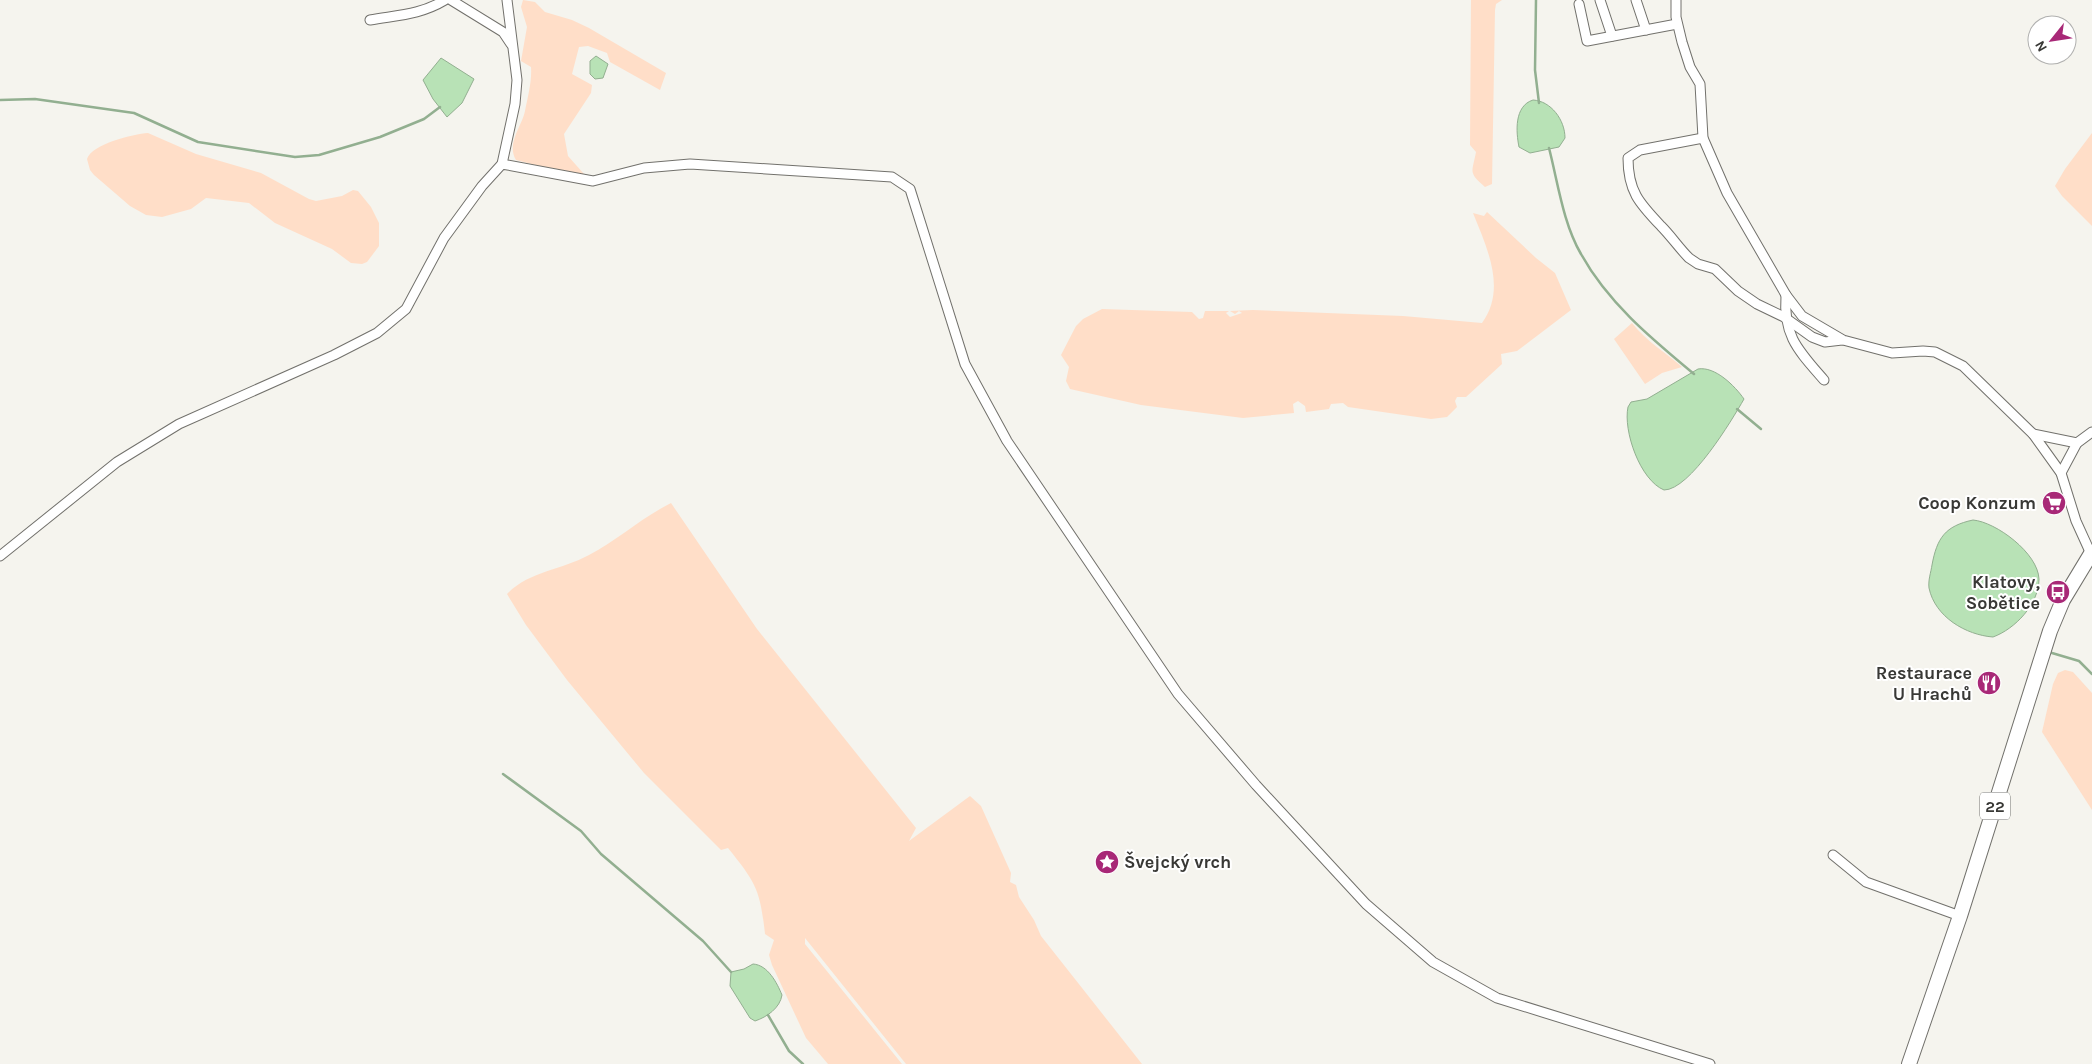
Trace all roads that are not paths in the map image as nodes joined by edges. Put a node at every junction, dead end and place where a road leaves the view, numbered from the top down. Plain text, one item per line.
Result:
1 (445, 0) edge
2 (451, 0) edge
3 (507, 0) edge
4 (1600, 0) edge
5 (1636, 0) edge
6 (1676, 0) edge
7 (1579, 4) dead end
8 (370, 20) dead end
9 (1677, 24) junction
10 (1646, 30) junction
11 (1612, 36) junction
12 (513, 46) junction
13 (1703, 138) junction
14 (502, 164) junction
15 (1786, 295) junction
16 (1784, 317) junction
17 (1842, 340) junction
18 (1824, 380) dead end
19 (2092, 432) edge
20 (2033, 434) junction
21 (2078, 443) junction
22 (2061, 474) junction
23 (2091, 553) edge
24 (0, 556) edge
25 (1833, 854) dead end
26 (1960, 916) junction
27 (1710, 1064) edge
28 (1909, 1064) edge

1 - 8 street
2 - 12 street
3 - 12 street
4 - 11 street
5 - 10 street
6 - 9 street
7 - 11 street
9 - 10 street
9 - 13 street
10 - 11 street
12 - 14 street
13 - 15 street
13 - 16 street
14 - 24 street
14 - 27 street
15 - 16 street
15 - 17 street
16 - 17 street
16 - 18 street
17 - 20 street
19 - 21 street
20 - 21 street
20 - 22 street
21 - 22 street
22 - 23 street
23 - 26 main road, 22
25 - 26 street
26 - 28 main road, 22

